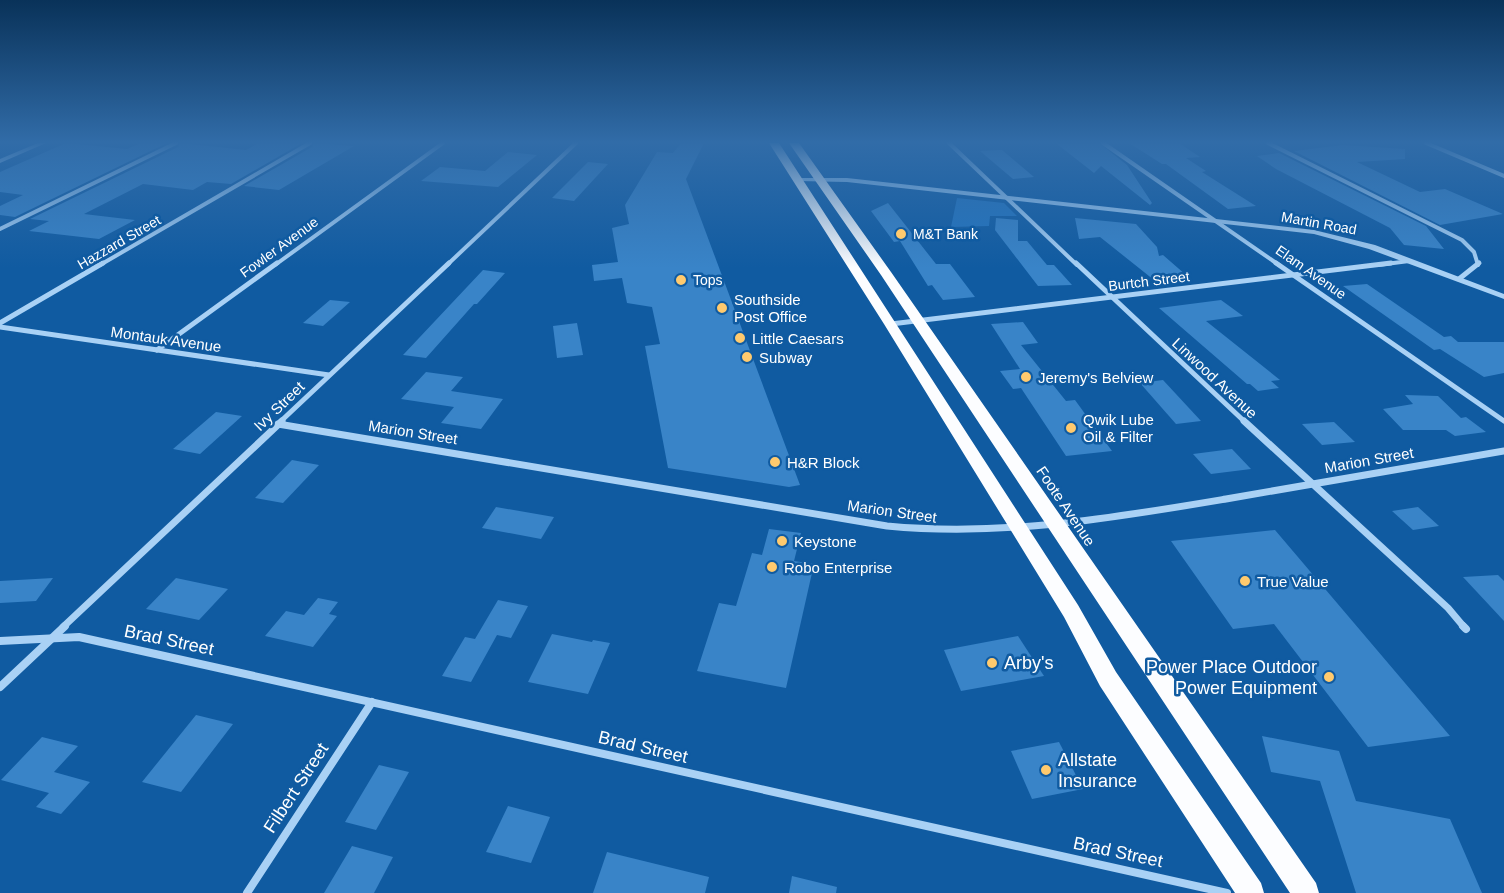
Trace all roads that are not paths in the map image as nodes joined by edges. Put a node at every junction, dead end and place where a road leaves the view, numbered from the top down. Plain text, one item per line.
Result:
1 (91, 185) edge
2 (239, 185) edge
3 (385, 185) edge
4 (532, 185) edge
5 (802, 185) edge
6 (824, 185) edge
7 (886, 185) edge
8 (994, 185) edge
9 (1163, 185) edge
10 (1351, 185) edge
11 (1007, 197) junction
12 (1216, 221) junction
13 (0, 229) edge
14 (1409, 261) junction
15 (1294, 275) junction
16 (1459, 279) junction
17 (1112, 297) junction
18 (1504, 297) edge
19 (917, 322) junction
20 (891, 324) junction
21 (0, 325) edge
22 (157, 350) junction
23 (329, 375) junction
24 (1504, 421) edge
25 (278, 424) junction
26 (1504, 451) edge
27 (1313, 484) junction
28 (1056, 525) junction
29 (1020, 530) junction
30 (1466, 629) dead end
31 (53, 637) junction
32 (0, 641) edge
33 (0, 687) edge
34 (372, 702) junction
35 (247, 893) edge
36 (1227, 893) edge
37 (1251, 893) edge
38 (1306, 893) edge

1 - 13 street
2 - 21 street, Hazzard Street
3 - 22 street, Fowler Avenue
4 - 23 street, Ivy Street
5 - 20 highway
6 - 19 highway, Foote Avenue
7 - 11 street, Martin Road
8 - 11 street, Linwood Avenue
9 - 12 street, Elam Avenue
10 - 16 street
11 - 12 street, Martin Road
11 - 17 street, Linwood Avenue
12 - 14 street, Martin Road
12 - 15 street, Elam Avenue
14 - 15 street, Burtch Street
14 - 16 street, Martin Road
15 - 17 street, Burtch Street
15 - 24 street, Elam Avenue
16 - 18 street, Martin Road
17 - 19 street, Burtch Street
17 - 27 street, Linwood Avenue
19 - 20 street, Burtch Street
19 - 28 highway, Foote Avenue
20 - 29 highway
21 - 22 street, Montauk Avenue
22 - 23 street, Montauk Avenue
23 - 25 street, Ivy Street
25 - 29 street, Marion Street
25 - 31 street, Ivy Street
26 - 27 street, Marion Street
27 - 28 street, Marion Street
27 - 30 street, Linwood Avenue
28 - 29 street, Marion Street
28 - 38 highway, Foote Avenue
29 - 37 highway
31 - 32 street, Brad Street
31 - 33 street, Ivy Street
31 - 34 street, Brad Street
34 - 35 street, Filbert Street
34 - 36 street, Brad Street

